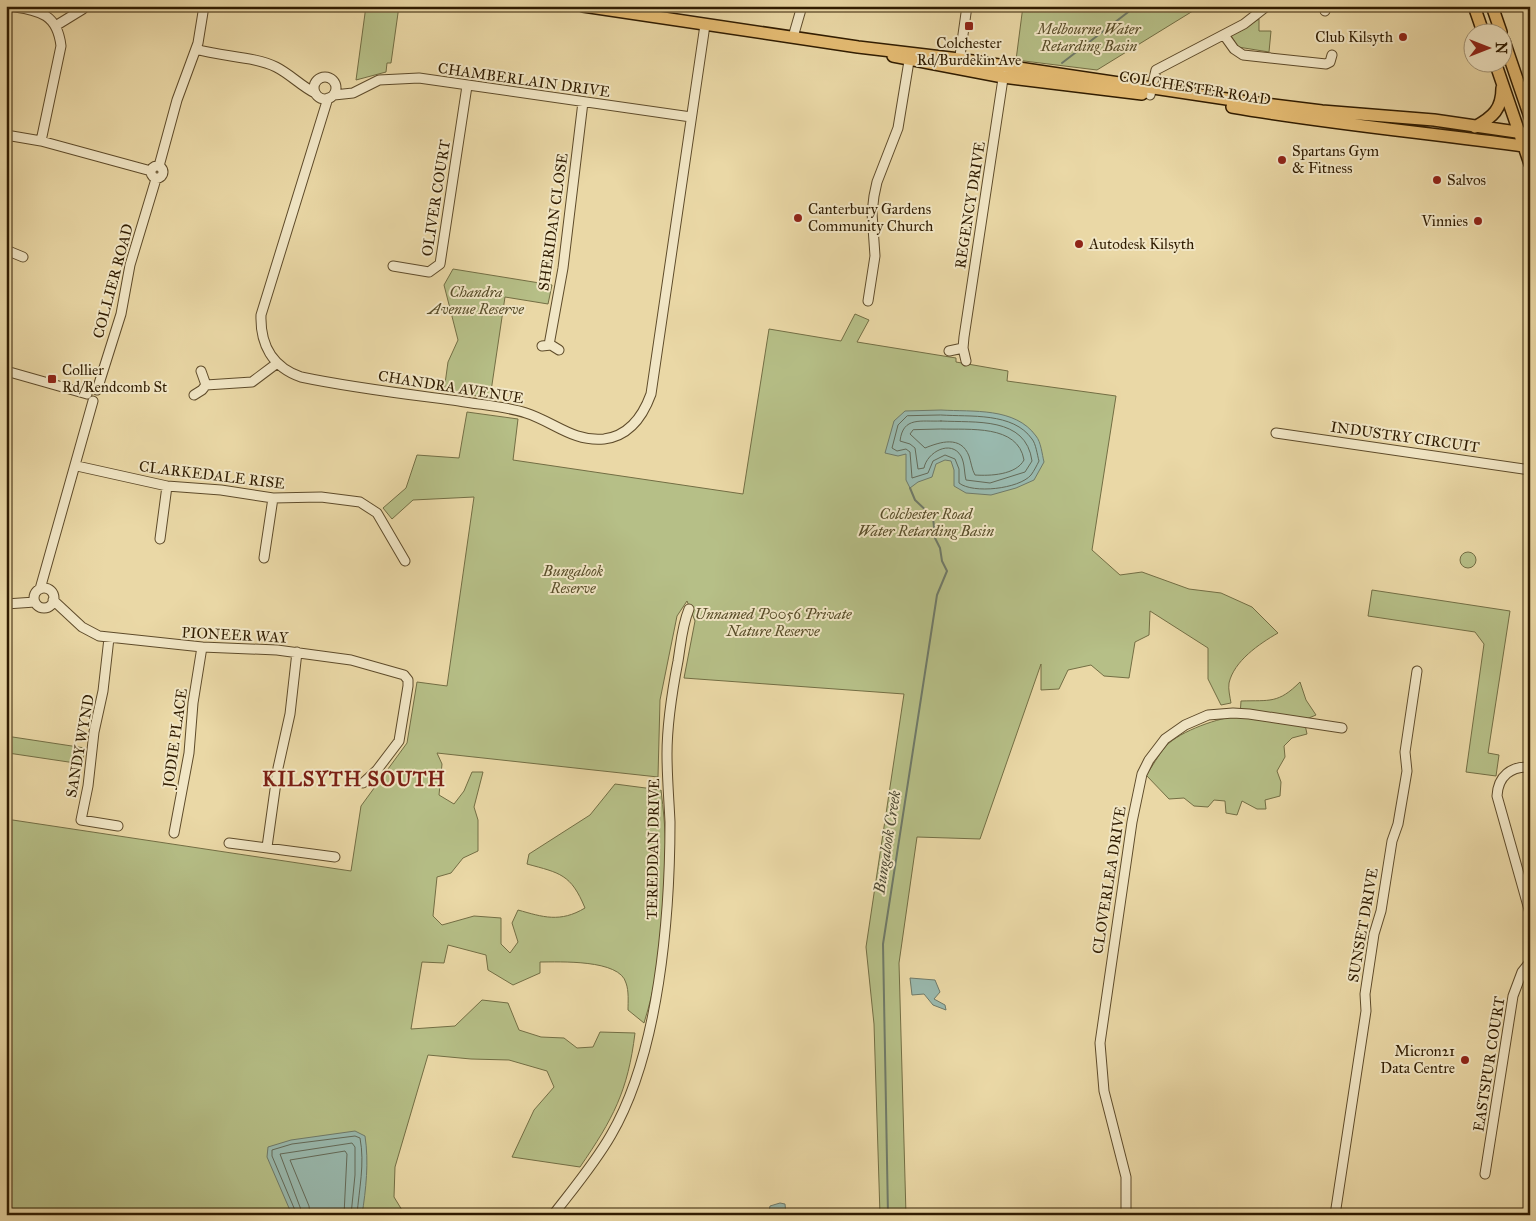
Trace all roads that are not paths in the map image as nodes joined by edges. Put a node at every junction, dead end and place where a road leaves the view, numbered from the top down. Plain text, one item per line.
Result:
1 (9, 6) edge
2 (204, 6) edge
3 (583, 6) edge
4 (802, 6) edge
5 (967, 6) edge
6 (1267, 6) edge
7 (1474, 6) edge
8 (1492, 6) edge
9 (587, 7) edge
10 (83, 9) dead end
11 (1480, 22) edge
12 (1498, 22) edge
13 (57, 25) junction
14 (706, 25) junction
15 (1224, 35) junction
16 (793, 37) junction
17 (196, 49) junction
18 (909, 56) junction
19 (1330, 59) dead end
20 (958, 64) junction
21 (1514, 70) edge
22 (1004, 72) junction
23 (1498, 72) edge
24 (291, 76) junction
25 (318, 79) junction
26 (1502, 82) junction
27 (336, 84) junction
28 (467, 86) junction
29 (356, 90) junction
30 (1521, 90) junction
31 (1151, 91) junction
32 (324, 96) junction
33 (583, 102) junction
34 (1530, 106) edge
35 (691, 117) junction
36 (1530, 117) edge
37 (1476, 127) junction
38 (1524, 133) edge
39 (6, 135) edge
40 (41, 141) junction
41 (1527, 146) edge
42 (1530, 164) edge
43 (156, 172) junction
44 (6, 250) edge
45 (23, 257) dead end
46 (393, 266) dead end
47 (868, 301) dead end
48 (963, 348) junction
49 (558, 350) dead end
50 (950, 351) dead end
51 (966, 361) dead end
52 (276, 364) junction
53 (6, 371) edge
54 (201, 372) dead end
55 (206, 384) junction
56 (194, 395) dead end
57 (90, 398) junction
58 (1276, 432) dead end
59 (76, 466) junction
60 (1530, 470) edge
61 (167, 486) junction
62 (273, 498) junction
63 (160, 539) dead end
64 (264, 558) dead end
65 (405, 561) dead end
66 (39, 594) junction
67 (51, 603) junction
68 (6, 604) edge
69 (689, 609) dead end
70 (109, 638) junction
71 (202, 647) junction
72 (297, 652) junction
73 (1417, 670) dead end
74 (1342, 728) dead end
75 (1530, 767) edge
76 (362, 783) dead end
77 (118, 826) dead end
78 (174, 833) dead end
79 (229, 843) dead end
80 (267, 846) junction
81 (335, 857) dead end
82 (1530, 913) edge
83 (1530, 962) edge
84 (1485, 1174) dead end
85 (554, 1215) edge
86 (1126, 1215) edge
87 (1335, 1215) edge

1 - 13 street
2 - 17 street, COLLIER ROAD
3 - 9 main road, COLCHESTER ROAD
4 - 16 street
5 - 20 street
6 - 15 street
7 - 11 main road
8 - 12 main road
9 - 14 main road, COLCHESTER ROAD
10 - 13 street
13 - 40 street
14 - 16 main road, COLCHESTER ROAD
14 - 35 street, CHANDRA AVENUE
15 - 19 street
15 - 31 street
16 - 18 main road, COLCHESTER ROAD
17 - 24 street
17 - 43 street, COLLIER ROAD
18 - 20 main road, COLCHESTER ROAD
18 - 47 street
20 - 22 main road, COLCHESTER ROAD
21 - 30 main road
22 - 31 main road, COLCHESTER ROAD
22 - 48 street, REGENCY DRIVE
23 - 26 main road
24 - 25 street
24 - 32 street
25 - 27 street
25 - 32 street
26 - 37 main road
26 - 38 main road
27 - 29 street
27 - 32 street
28 - 29 street, CHAMBERLAIN DRIVE
28 - 33 street, CHAMBERLAIN DRIVE
28 - 46 street, OLIVER COURT
29 - 32 street, CHAMBERLAIN DRIVE
30 - 34 main road
30 - 36 main road
31 - 37 main road, COLCHESTER ROAD
31 - 41 main road, COLCHESTER ROAD
32 - 52 street
33 - 35 street, CHAMBERLAIN DRIVE
33 - 49 street, SHERIDAN CLOSE
35 - 52 street, CHANDRA AVENUE
37 - 38 main road, COLCHESTER ROAD
38 - 41 main road
39 - 40 street
40 - 43 street
41 - 42 main road
43 - 57 street, COLLIER ROAD
44 - 45 street
48 - 50 street
48 - 51 street, REGENCY DRIVE
52 - 55 street
53 - 57 street
54 - 55 street
55 - 56 street
57 - 59 street
58 - 60 street, INDUSTRY CIRCUIT
59 - 61 street, CLARKEDALE RISE
59 - 66 street
61 - 62 street, CLARKEDALE RISE
61 - 63 street
62 - 64 street
62 - 65 street, CLARKEDALE RISE
66 - 67 street, PIONEER WAY
66 - 67 street
66 - 68 street
67 - 70 street, PIONEER WAY
69 - 85 street, TEREDDAN DRIVE
70 - 71 street, PIONEER WAY
70 - 77 street, SANDY WYND
71 - 72 street, PIONEER WAY
71 - 78 street, JODIE PLACE
72 - 76 street, PIONEER WAY
72 - 80 street
73 - 87 street, SUNSET DRIVE
74 - 86 street, CLOVERLEA DRIVE
75 - 82 street
79 - 80 street
80 - 81 street
83 - 84 street, EASTSPUR COURT

